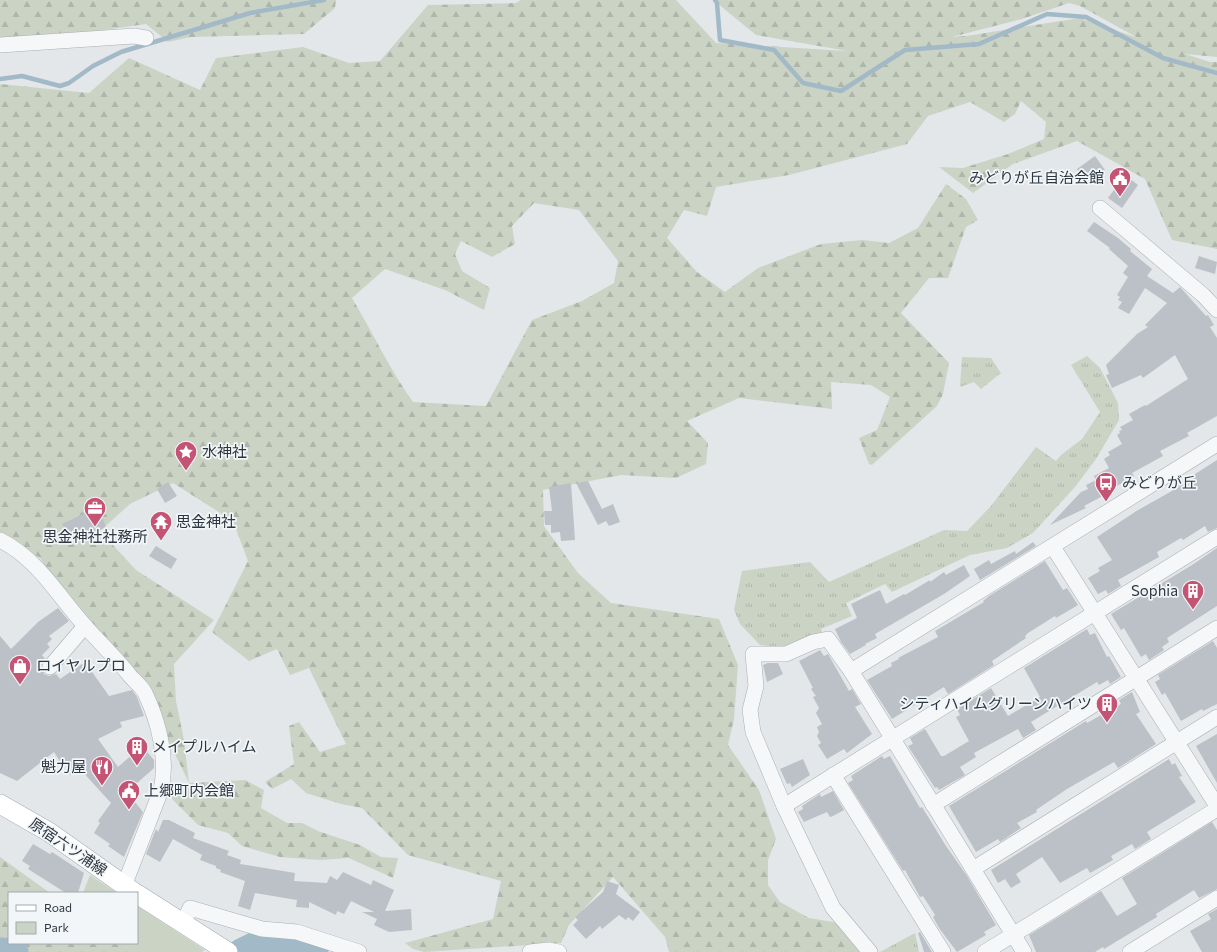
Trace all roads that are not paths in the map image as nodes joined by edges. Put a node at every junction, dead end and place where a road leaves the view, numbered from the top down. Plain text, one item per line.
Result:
1 (146, 38) dead end
2 (0, 45) edge
3 (1100, 208) dead end
4 (1217, 310) edge
5 (1217, 444) edge
6 (1217, 537) edge
7 (0, 540) edge
8 (1053, 547) junction
9 (1095, 613) junction
10 (85, 626) junction
11 (1217, 628) edge
12 (50, 667) dead end
13 (851, 671) junction
14 (1136, 678) junction
15 (1217, 717) edge
16 (892, 739) junction
17 (1177, 742) junction
18 (834, 775) junction
19 (0, 804) edge
20 (933, 804) junction
21 (784, 806) junction
22 (1217, 806) edge
23 (1217, 809) edge
24 (972, 869) junction
25 (132, 891) edge
26 (138, 895) edge
27 (1217, 898) edge
28 (183, 924) junction
29 (1013, 935) junction
30 (223, 948) edge
31 (359, 952) edge
32 (530, 952) edge
33 (559, 952) edge
34 (870, 952) edge
35 (943, 952) edge
36 (985, 952) edge
37 (1024, 952) edge
38 (1130, 952) edge

1 - 2 street
3 - 4 street
5 - 8 street
6 - 9 street
7 - 10 street
8 - 9 street
8 - 13 street
9 - 14 street
9 - 16 street
10 - 12 street
10 - 25 street
11 - 14 street
13 - 16 street
13 - 21 street
14 - 17 street
14 - 20 street
15 - 17 street
16 - 18 street
16 - 20 street
17 - 22 street
17 - 24 street
18 - 21 street
18 - 35 street
19 - 25 main road, 原宿六ツ浦線
20 - 24 street
21 - 34 street
23 - 29 street
24 - 29 street
26 - 28 main road, 原宿六ツ浦線
27 - 38 street
28 - 30 main road, 原宿六ツ浦線
28 - 31 street
29 - 36 street
29 - 37 street
32 - 33 street

